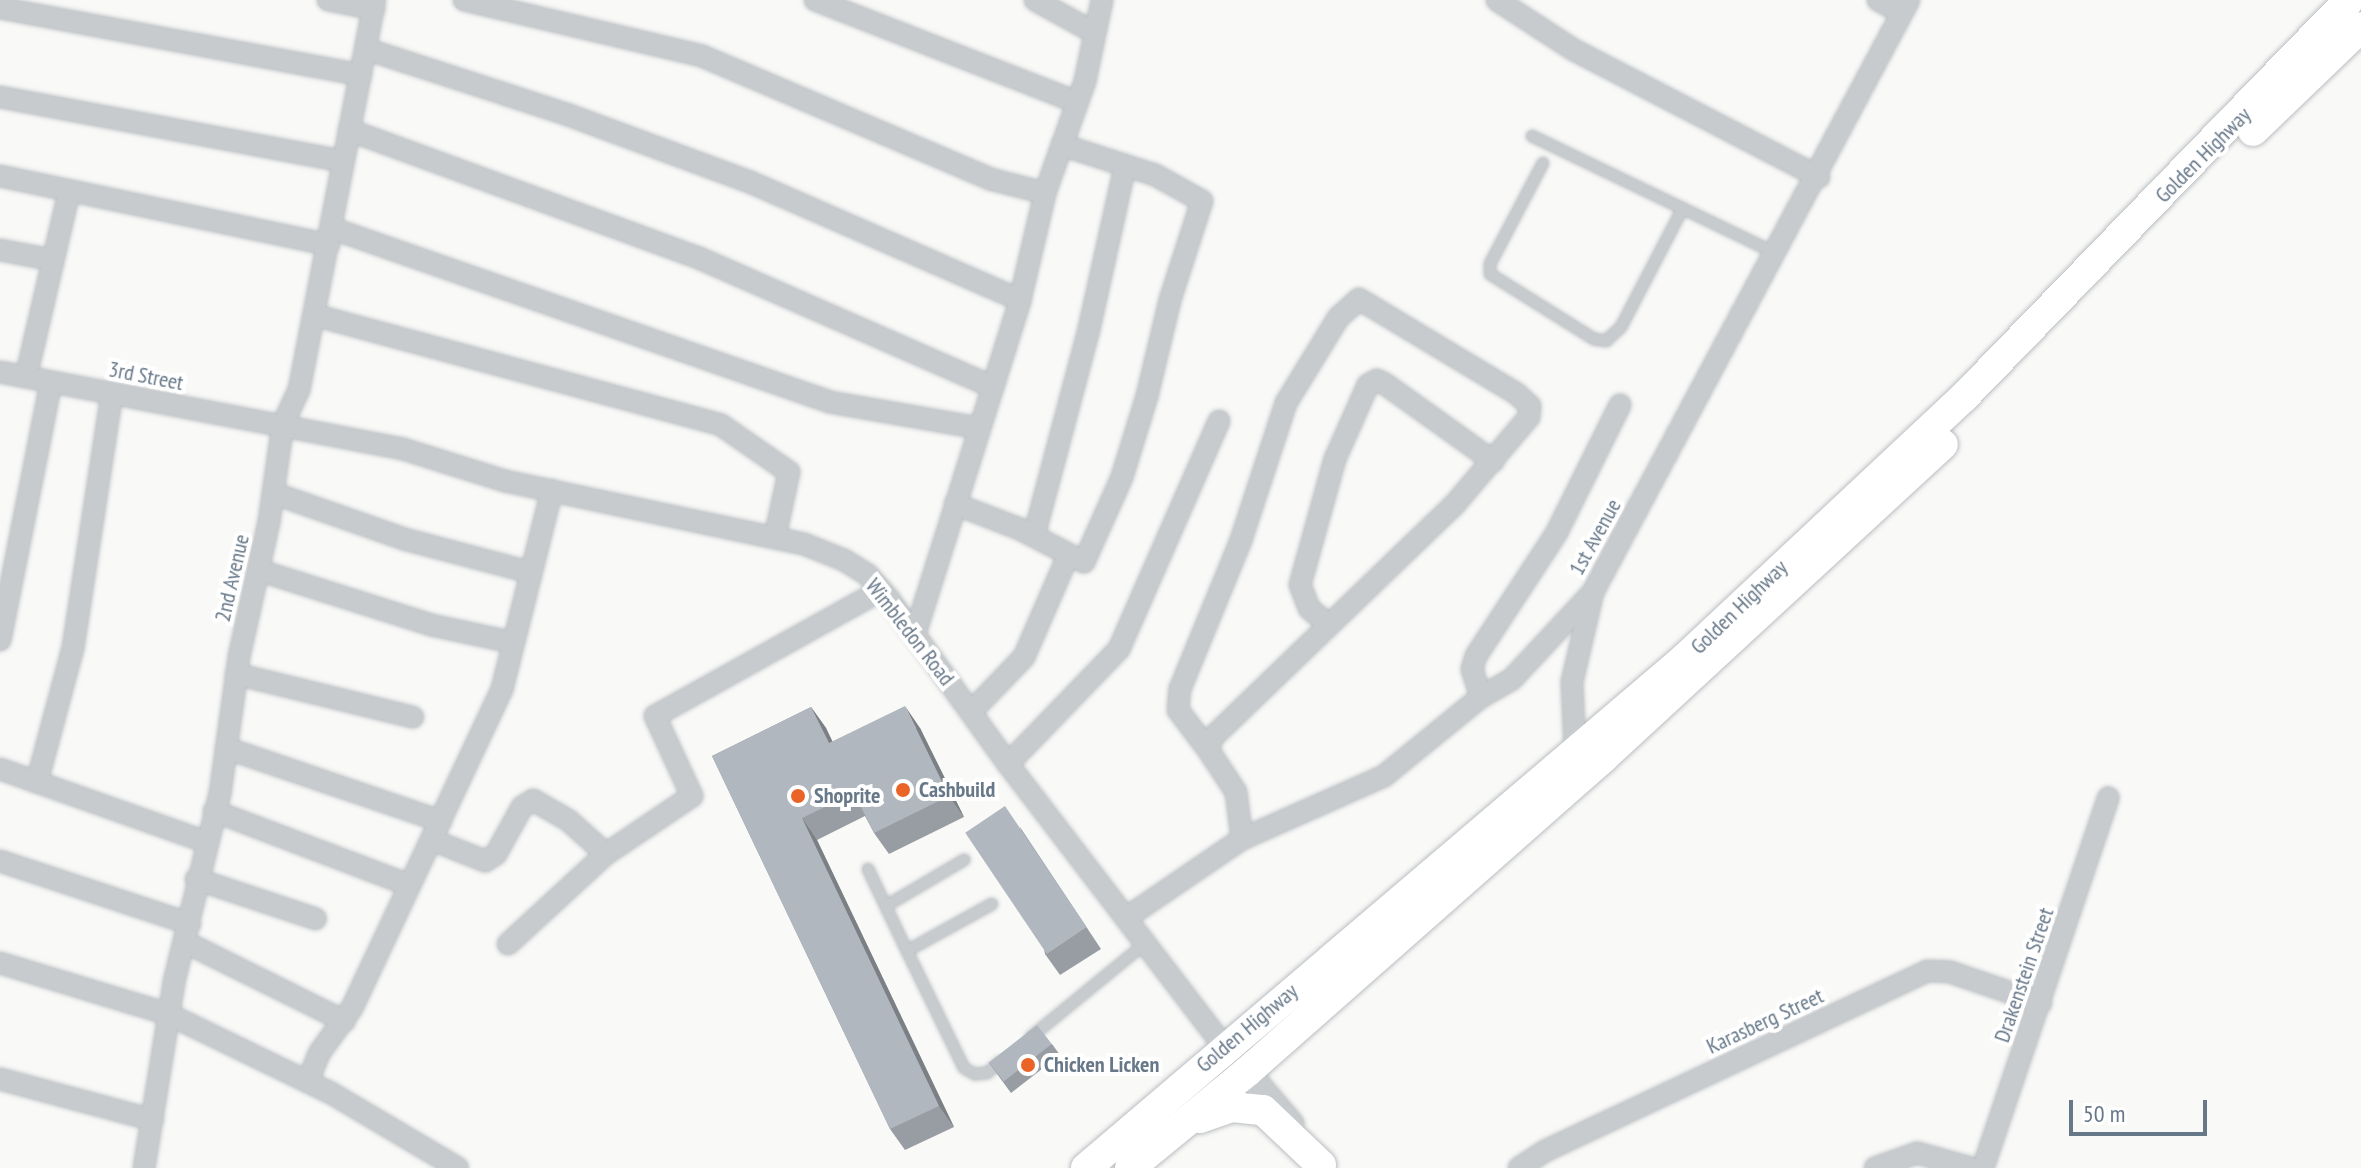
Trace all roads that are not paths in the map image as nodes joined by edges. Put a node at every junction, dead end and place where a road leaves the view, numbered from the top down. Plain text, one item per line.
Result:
1 (328, 0) edge
2 (464, 0) edge
3 (815, 0) edge
4 (1035, 0) edge
5 (1102, 0) edge
6 (1497, 0) edge
7 (1878, 0) edge
8 (2349, 0) edge
9 (375, 5) edge
10 (1906, 7) edge
11 (0, 8) edge
12 (2361, 27) edge
13 (1095, 33) junction
14 (366, 49) junction
15 (361, 75) junction
16 (0, 97) edge
17 (1077, 102) junction
18 (349, 130) junction
19 (1532, 136) dead end
20 (1062, 145) junction
21 (343, 161) junction
22 (1543, 163) dead end
23 (1125, 166) junction
24 (0, 176) edge
25 (1819, 177) junction
26 (69, 192) junction
27 (1045, 193) junction
28 (1683, 208) junction
29 (330, 237) junction
30 (0, 250) edge
31 (1777, 254) junction
32 (53, 260) junction
33 (1020, 300) junction
34 (314, 315) junction
35 (0, 372) edge
36 (26, 377) junction
37 (51, 382) junction
38 (993, 387) junction
39 (112, 394) junction
40 (1620, 405) dead end
41 (1219, 421) dead end
42 (283, 424) junction
43 (979, 428) junction
44 (1493, 461) junction
45 (552, 490) junction
46 (273, 493) junction
47 (955, 504) junction
48 (1034, 536) junction
49 (775, 537) junction
50 (1068, 556) junction
51 (258, 570) junction
52 (529, 572) junction
53 (881, 590) junction
54 (1593, 592) junction
55 (1329, 625) junction
56 (915, 634) junction
57 (0, 640) edge
58 (511, 642) junction
59 (236, 674) junction
60 (1481, 697) junction
61 (971, 712) junction
62 (413, 717) dead end
63 (226, 748) junction
64 (1209, 751) junction
65 (1575, 751) junction
66 (1008, 764) junction
67 (0, 769) edge
68 (37, 782) junction
69 (2108, 798) dead end
70 (214, 811) junction
71 (441, 821) junction
72 (1242, 839) junction
73 (432, 840) junction
74 (206, 842) junction
75 (606, 854) junction
76 (964, 860) dead end
77 (0, 861) edge
78 (868, 869) dead end
79 (196, 879) junction
80 (409, 885) junction
81 (992, 904) dead end
82 (886, 906) junction
83 (1129, 916) junction
84 (316, 919) dead end
85 (187, 933) junction
86 (1147, 942) junction
87 (508, 944) dead end
88 (907, 951) junction
89 (0, 963) edge
90 (2041, 1003) junction
91 (168, 1014) junction
92 (344, 1021) junction
93 (1024, 1042) edge
94 (1224, 1047) junction
95 (1012, 1052) edge
96 (1248, 1071) junction
97 (0, 1079) edge
98 (308, 1081) junction
99 (153, 1120) junction
100 (1183, 1124) junction
101 (1322, 1167) edge
102 (144, 1168) edge
103 (458, 1168) edge
104 (1086, 1168) edge
105 (1130, 1168) edge
106 (1519, 1168) edge
107 (1875, 1168) edge
108 (1972, 1168) edge
109 (1983, 1168) edge

1 - 9 street
2 - 27 street
3 - 17 street
4 - 13 street
5 - 13 street
6 - 25 street
7 - 10 street
8 - 65 main road, Golden Highway
9 - 14 street, 2nd Avenue
10 - 25 street, 1st Avenue
11 - 15 street
12 - 96 main road, Golden Highway
13 - 17 street
14 - 15 street, 2nd Avenue
14 - 33 street
15 - 18 street, 2nd Avenue
16 - 21 street
17 - 20 street
18 - 21 street, 2nd Avenue
18 - 38 street
19 - 28 lane
20 - 23 street
20 - 27 street
21 - 29 street, 2nd Avenue
22 - 28 lane
23 - 48 street
23 - 50 street
24 - 26 street
25 - 31 street, 1st Avenue
26 - 29 street
26 - 32 street
27 - 33 street
28 - 31 lane
29 - 34 street, 2nd Avenue
29 - 43 street
30 - 32 street
31 - 54 street, 1st Avenue
32 - 36 street
33 - 38 street
34 - 42 street, 2nd Avenue
34 - 49 street
35 - 36 street, 3rd Street
36 - 37 street, 3rd Street
37 - 39 street, 3rd Street
37 - 57 street
38 - 43 street
39 - 42 street, 3rd Street
39 - 68 street
40 - 60 street
41 - 66 street
42 - 45 street, Wimbledon Road
42 - 46 street, 2nd Avenue
43 - 47 street
44 - 55 street
44 - 55 street
44 - 64 street
45 - 49 street, Wimbledon Road
45 - 52 street
46 - 51 street, 2nd Avenue
46 - 52 street
47 - 48 street
47 - 56 street
48 - 50 street
49 - 53 street, Wimbledon Road
50 - 61 street
51 - 58 street
51 - 59 street, 2nd Avenue
52 - 58 street
53 - 56 street, Wimbledon Road
53 - 75 street
54 - 60 street, 1st Avenue
54 - 65 street
55 - 64 street
56 - 61 street, Wimbledon Road
58 - 71 street
59 - 62 street
59 - 63 street, 2nd Avenue
60 - 72 street, 1st Avenue
61 - 66 street, Wimbledon Road
63 - 70 street, 2nd Avenue
63 - 71 street
64 - 72 street
65 - 94 main road, Golden Highway
66 - 83 street, Wimbledon Road
67 - 68 street
68 - 74 street
69 - 90 street, Drakenstein Street
70 - 74 street, 2nd Avenue
70 - 80 street
71 - 73 street
72 - 83 street, 1st Avenue
73 - 75 street
73 - 80 street
74 - 79 street, 2nd Avenue
75 - 87 street
76 - 82 lane
77 - 85 street
78 - 82 lane
79 - 84 street
79 - 85 street, 2nd Avenue
80 - 92 street
81 - 88 lane
82 - 88 lane
83 - 86 street, Wimbledon Road
85 - 91 street, 2nd Avenue
85 - 92 street
86 - 93 lane
86 - 94 street, Wimbledon Road
88 - 95 lane
89 - 91 street
90 - 106 street, Karasberg Street
90 - 109 street, Drakenstein Street
91 - 98 street
91 - 99 street, 2nd Avenue
92 - 98 street
94 - 96 street, Wimbledon Road
94 - 104 main road, Golden Highway
96 - 100 main road, Golden Highway
96 - 101 street, Wimbledon Road
97 - 99 street
98 - 103 street
99 - 102 street, 2nd Avenue
100 - 101 main road
100 - 105 main road, Golden Highway
107 - 108 street

